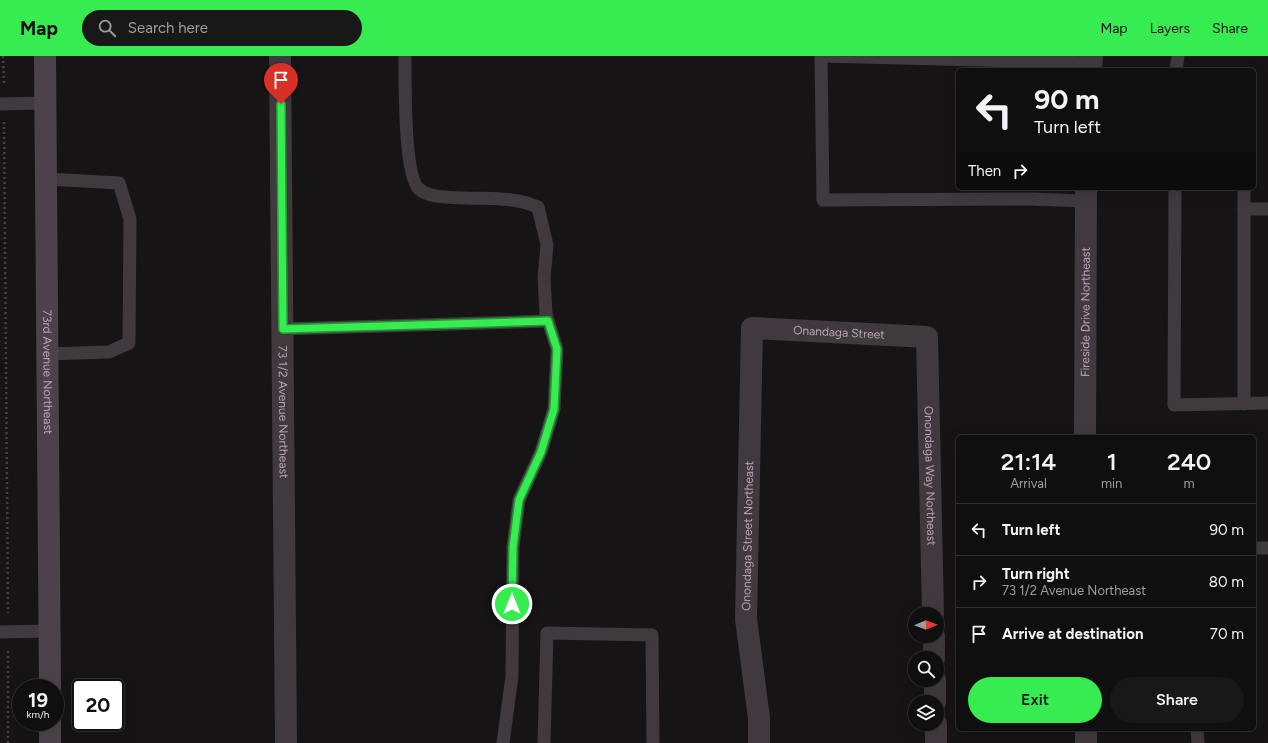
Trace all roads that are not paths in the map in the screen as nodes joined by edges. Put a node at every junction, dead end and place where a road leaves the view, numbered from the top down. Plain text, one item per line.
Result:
1 (45, 56) edge
2 (280, 56) edge
3 (405, 56) edge
4 (1178, 56) edge
5 (1092, 63) edge
6 (1176, 68) edge
7 (45, 103) junction
8 (2, 104) edge
9 (47, 180) junction
10 (1175, 190) edge
11 (1244, 190) edge
12 (1086, 195) edge
13 (1244, 208) junction
14 (1268, 209) edge
15 (548, 321) junction
16 (752, 328) joint
17 (283, 329) junction
18 (927, 337) joint
19 (47, 354) junction
20 (1268, 403) edge
21 (1244, 404) junction
22 (1085, 435) edge
23 (1256, 548) edge
24 (1268, 548) edge
25 (933, 607) edge
26 (50, 631) junction
27 (4, 632) edge
28 (50, 679) edge
29 (50, 731) edge
30 (936, 731) edge
31 (1086, 731) edge
32 (1197, 731) edge
33 (50, 743) edge
34 (286, 743) edge
35 (503, 743) edge
36 (544, 743) edge
37 (653, 743) edge
38 (759, 743) edge
39 (936, 743) edge
40 (1086, 743) edge
41 (1198, 743) edge

1 - 7 street, 73rd Avenue Northeast
2 - 17 street, 73 1/2 Avenue Northeast
3 - 15 lane
4 - 6 lane
5 - 12 lane
7 - 8 lane
7 - 9 street, 73rd Avenue Northeast
9 - 19 street, 73rd Avenue Northeast
9 - 19 lane
10 - 21 lane
11 - 13 lane
12 - 22 street, Fireside Drive Northeast
13 - 14 lane
13 - 21 lane
15 - 17 lane
15 - 35 lane
16 - 18 street, Onandaga Street
16 - 38 street, Onondaga Street Northeast
17 - 34 street, 73 1/2 Avenue Northeast
18 - 25 street, Onondaga Way Northeast
19 - 26 street, 73rd Avenue Northeast
20 - 21 lane
23 - 24 lane
26 - 27 lane
26 - 28 street, 73rd Avenue Northeast
29 - 33 street
30 - 39 street
31 - 40 street
32 - 41 lane
36 - 37 lane

